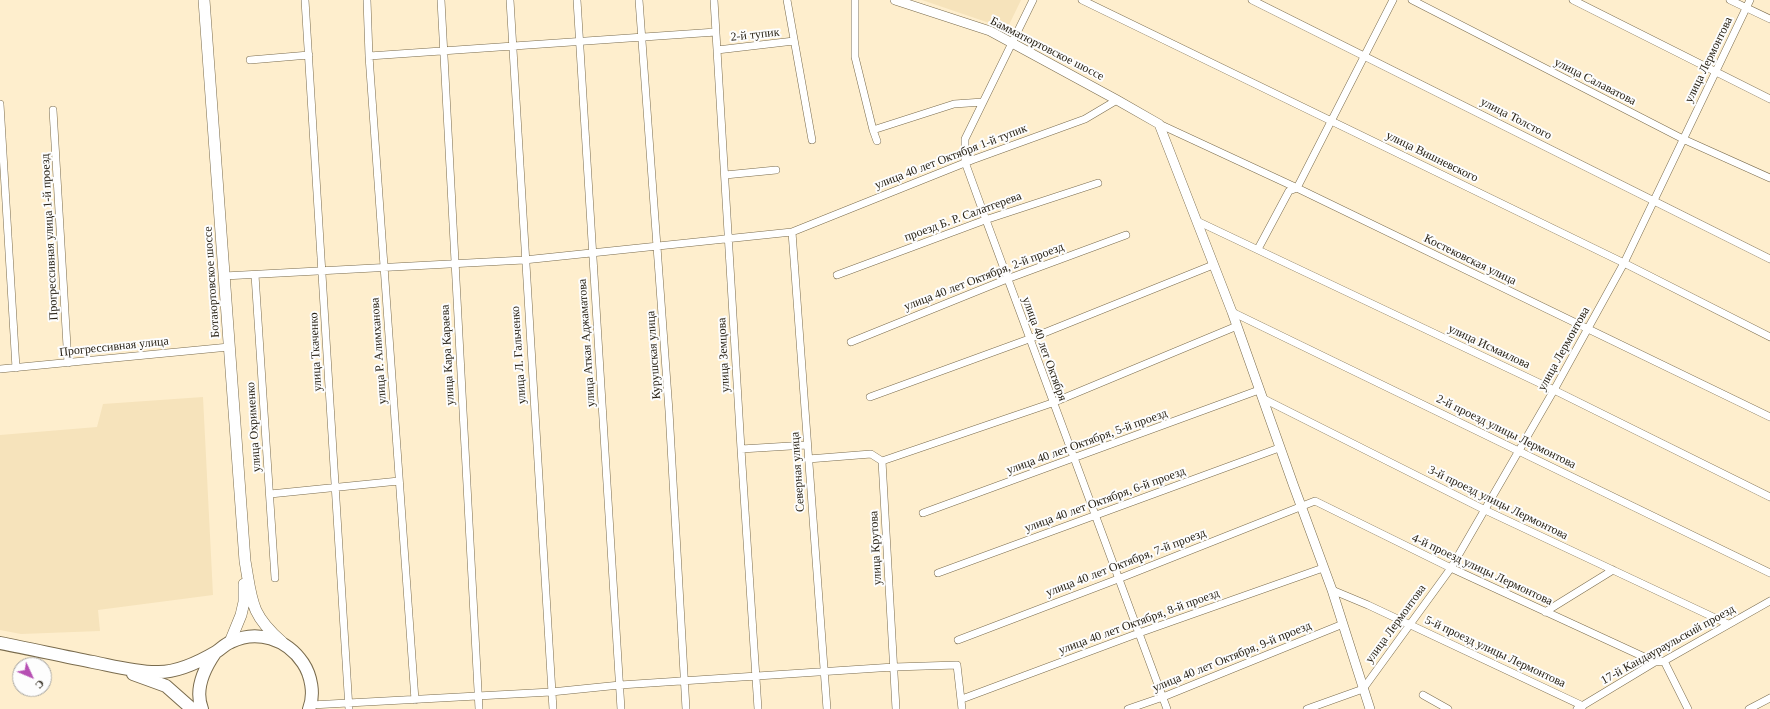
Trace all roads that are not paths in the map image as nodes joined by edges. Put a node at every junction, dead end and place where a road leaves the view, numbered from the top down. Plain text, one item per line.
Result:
1 (204, 0) edge
2 (305, 0) edge
3 (367, 0) edge
4 (440, 0) edge
5 (510, 0) edge
6 (577, 0) edge
7 (639, 0) edge
8 (714, 0) edge
9 (787, 0) edge
10 (855, 0) edge
11 (895, 0) edge
12 (1033, 0) edge
13 (1082, 0) edge
14 (1252, 0) edge
15 (1393, 0) edge
16 (1412, 0) edge
17 (1573, 0) edge
18 (1730, 0) edge
19 (1750, 0) edge
20 (1746, 8) junction
21 (1770, 19) edge
22 (716, 32) junction
23 (641, 36) junction
24 (580, 41) junction
25 (794, 41) junction
26 (1012, 43) junction
27 (511, 45) junction
28 (442, 50) junction
29 (717, 50) junction
30 (309, 55) junction
31 (369, 56) junction
32 (1366, 56) junction
33 (250, 60) dead end
34 (1715, 73) junction
35 (1770, 99) edge
36 (1117, 100) junction
37 (983, 102) junction
38 (0, 104) edge
39 (53, 110) dead end
40 (1332, 121) junction
41 (1159, 124) junction
42 (874, 130) junction
43 (1683, 139) junction
44 (812, 140) dead end
45 (877, 141) dead end
46 (965, 162) junction
47 (776, 170) dead end
48 (725, 175) junction
49 (1770, 178) edge
50 (1098, 183) dead end
51 (1297, 188) junction
52 (1654, 201) junction
53 (986, 220) junction
54 (1197, 221) junction
55 (792, 232) junction
56 (1126, 235) dead end
57 (729, 239) junction
58 (657, 246) junction
59 (1258, 249) junction
60 (593, 253) junction
61 (1770, 259) edge
62 (524, 260) junction
63 (1624, 263) junction
64 (454, 264) junction
65 (1213, 265) junction
66 (384, 267) junction
67 (322, 271) junction
68 (255, 275) junction
69 (837, 275) dead end
70 (224, 276) junction
71 (1007, 279) junction
72 (1232, 312) junction
73 (1236, 326) junction
74 (1587, 329) junction
75 (1770, 337) edge
76 (1029, 339) junction
77 (851, 342) dead end
78 (229, 347) junction
79 (68, 363) junction
80 (16, 368) junction
81 (0, 369) edge
82 (1554, 390) junction
83 (1260, 394) junction
84 (870, 398) dead end
85 (1052, 403) junction
86 (1770, 417) edge
87 (807, 445) junction
88 (1279, 448) junction
89 (741, 449) junction
90 (1519, 450) junction
91 (808, 458) junction
92 (1075, 459) junction
93 (882, 461) junction
94 (399, 481) junction
95 (335, 487) junction
96 (270, 494) junction
97 (1770, 497) edge
98 (1301, 505) junction
99 (1485, 510) junction
100 (923, 513) dead end
101 (1095, 516) junction
102 (245, 561) junction
103 (1323, 568) junction
104 (1451, 568) junction
105 (1613, 570) junction
106 (938, 573) dead end
107 (1770, 573) edge
108 (275, 578) dead end
109 (1118, 579) junction
110 (1332, 590) junction
111 (1770, 601) edge
112 (1545, 612) junction
113 (1343, 624) junction
114 (1410, 624) junction
115 (1728, 624) junction
116 (1139, 633) junction
117 (958, 640) dead end
118 (230, 642) junction
119 (0, 643) edge
120 (283, 643) junction
121 (216, 652) junction
122 (1664, 660) junction
123 (1655, 662) junction
124 (109, 665) junction
125 (894, 667) junction
126 (824, 673) junction
127 (756, 676) junction
128 (685, 682) junction
129 (620, 685) junction
130 (1363, 689) junction
131 (551, 692) junction
132 (1423, 695) dead end
133 (478, 696) junction
134 (1163, 697) junction
135 (1770, 698) edge
136 (962, 699) junction
137 (415, 700) junction
138 (348, 706) edge
139 (310, 707) edge
140 (1580, 707) edge
141 (192, 709) edge
142 (202, 709) edge
143 (479, 709) edge
144 (553, 709) edge
145 (621, 709) edge
146 (686, 709) edge
147 (758, 709) edge
148 (827, 709) edge
149 (896, 709) edge
150 (962, 709) edge
151 (1128, 709) edge
152 (1167, 709) edge
153 (1307, 709) edge
154 (1370, 709) edge
155 (1448, 709) edge
156 (1688, 709) edge
157 (1749, 709) edge

1 - 70 main road, Ботаюртовское шоссе
2 - 30 street, улица Ткаченко
3 - 31 street, улица Р. Алимханова
4 - 28 street, улица Кара Караева
5 - 27 street, улица Л. Гальченко
6 - 24 street, улица Аткая Аджаматова
7 - 23 street, Курушская улица
8 - 22 street, улица Земцова
9 - 25 street
10 - 42 street
11 - 26 street, Бамматюртовское шоссе
12 - 26 street, улица 40 лет Октября
13 - 40 street, улица Вишневского
14 - 32 street, улица Толстого
15 - 32 street
16 - 43 street, улица Салаватова
17 - 34 street
18 - 20 street
19 - 20 street, улица Лермонтова
20 - 21 street
20 - 34 street, улица Лермонтова
22 - 23 street
22 - 29 street, улица Земцова
23 - 24 street
23 - 58 street, Курушская улица
24 - 27 street
24 - 60 street, улица Аткая Аджаматова
25 - 29 street, 2-й тупик
25 - 44 street
26 - 36 street, Бамматюртовское шоссе
26 - 37 street, улица 40 лет Октября
27 - 28 street
27 - 62 street, улица Л. Гальченко
28 - 31 street
28 - 64 street, улица Кара Караева
29 - 48 street, улица Земцова
30 - 33 street
30 - 67 street, улица Ткаченко
31 - 66 street, улица Р. Алимханова
32 - 40 street
32 - 52 street, улица Толстого
34 - 35 street
34 - 43 street, улица Лермонтова
36 - 41 street, Бамматюртовское шоссе
36 - 46 street, улица 40 лет Октября 1-й тупик
37 - 42 street
37 - 46 street, улица 40 лет Октября
38 - 80 street
39 - 79 street, Прогрессивная улица 1-й проезд
40 - 51 street
40 - 63 street, улица Вишневского
41 - 51 street, Костековская улица
41 - 54 street
42 - 45 street
43 - 49 street, улица Салаватова
43 - 52 street, улица Лермонтова
46 - 53 street, улица 40 лет Октября
46 - 55 street, улица 40 лет Октября 1-й тупик
47 - 48 street
48 - 57 street, улица Земцова
50 - 53 street, проезд Б. Р. Салатгерева
51 - 59 street
51 - 74 street, Костековская улица
52 - 61 street, улица Толстого
52 - 63 street, улица Лермонтова
53 - 69 street, проезд Б. Р. Салатгерева
53 - 71 street, улица 40 лет Октября
54 - 59 street, улица Исмаилова
54 - 65 street
55 - 57 street, улица 40 лет Октября 1-й тупик
55 - 87 street, Северная улица
56 - 71 street, улица 40 лет Октября, 2-й проезд
57 - 58 street, улица 40 лет Октября 1-й тупик
57 - 89 street, улица Земцова
58 - 60 street, улица 40 лет Октября 1-й тупик
58 - 128 street, Курушская улица
59 - 82 street, улица Исмаилова
60 - 62 street, улица 40 лет Октября 1-й тупик
60 - 129 street, улица Аткая Аджаматова
62 - 64 street, улица 40 лет Октября 1-й тупик
62 - 131 street, улица Л. Гальченко
63 - 74 street, улица Лермонтова
63 - 75 street, улица Вишневского
64 - 66 street, улица 40 лет Октября 1-й тупик
64 - 133 street, улица Кара Караева
65 - 72 street
65 - 76 street
66 - 67 street, улица 40 лет Октября 1-й тупик
66 - 94 street, улица Р. Алимханова
67 - 68 street, улица 40 лет Октября 1-й тупик
67 - 95 street, улица Ткаченко
68 - 70 street, улица 40 лет Октября 1-й тупик
68 - 96 street, улица Охрименко
70 - 78 main road, Ботаюртовское шоссе
71 - 76 street, улица 40 лет Октября
71 - 77 street, улица 40 лет Октября, 2-й проезд
72 - 73 street
72 - 90 street, 2-й проезд улицы Лермонтова
73 - 83 street
73 - 85 street
74 - 82 street, улица Лермонтова
74 - 86 street, Костековская улица
76 - 84 street
76 - 85 street, улица 40 лет Октября
78 - 79 street, Прогрессивная улица
78 - 102 main road, Ботаюртовское шоссе
79 - 80 street, Прогрессивная улица
80 - 81 street, Прогрессивная улица
82 - 90 street, улица Лермонтова
82 - 97 street, улица Исмаилова
83 - 88 street
83 - 92 street, улица 40 лет Октября, 5-й проезд
83 - 99 street, 3-й проезд улицы Лермонтова
85 - 92 street, улица 40 лет Октября
85 - 93 street
87 - 89 street
87 - 91 street, Северная улица
88 - 98 street
88 - 101 street, улица 40 лет Октября, 6-й проезд
89 - 127 street, улица Земцова
90 - 99 street, улица Лермонтова
90 - 107 street, 2-й проезд улицы Лермонтова
91 - 93 street
91 - 126 street, Северная улица
92 - 100 street, улица 40 лет Октября, 5-й проезд
92 - 101 street, улица 40 лет Октября
93 - 125 street, улица Крутова
94 - 95 street
94 - 137 street, улица Р. Алимханова
95 - 96 street
95 - 138 street, улица Ткаченко
96 - 108 street, улица Охрименко
98 - 103 street
98 - 104 street, 4-й проезд улицы Лермонтова
98 - 109 street, улица 40 лет Октября, 7-й проезд
99 - 104 street, улица Лермонтова
99 - 105 street, 3-й проезд улицы Лермонтова
101 - 106 street, улица 40 лет Октября, 6-й проезд
101 - 109 street, улица 40 лет Октября
102 - 118 main road
102 - 120 main road
103 - 110 street
103 - 116 street, улица 40 лет Октября, 8-й проезд
104 - 112 street, 4-й проезд улицы Лермонтова
104 - 114 street, улица Лермонтова
105 - 112 street
105 - 115 street, 3-й проезд улицы Лермонтова
109 - 116 street, улица 40 лет Октября
109 - 117 street, улица 40 лет Октября, 7-й проезд
110 - 113 street
110 - 114 street, 5-й проезд улицы Лермонтова
111 - 115 street, 17-й Кандаураульский проезд
112 - 123 street, 4-й проезд улицы Лермонтова
113 - 130 street
113 - 134 street, улица 40 лет Октября, 9-й проезд
114 - 130 street, улица Лермонтова
114 - 140 street, 5-й проезд улицы Лермонтова
115 - 122 street, 17-й Кандаураульский проезд
116 - 134 street, улица 40 лет Октября
116 - 136 street, улица 40 лет Октября, 8-й проезд
118 - 120 highway
118 - 121 highway
119 - 124 highway
120 - 139 highway
121 - 124 highway
121 - 142 highway
122 - 123 street, 17-й Кандаураульский проезд
122 - 156 street
123 - 140 street, 17-й Кандаураульский проезд
124 - 141 highway
125 - 126 street
125 - 136 street
125 - 149 street, улица Крутова
126 - 127 street
126 - 148 street, Северная улица
127 - 128 street
127 - 147 street, улица Земцова
128 - 129 street
128 - 146 street, Курушская улица
129 - 131 street
129 - 145 street, улица Аткая Аджаматова
130 - 153 street
130 - 154 street
131 - 133 street
131 - 144 street, улица Л. Гальченко
132 - 155 street
133 - 137 street
133 - 143 street, улица Кара Караева
134 - 151 street, улица 40 лет Октября, 9-й проезд
134 - 152 street, улица 40 лет Октября
135 - 157 street
136 - 150 street
137 - 138 street
138 - 139 street

